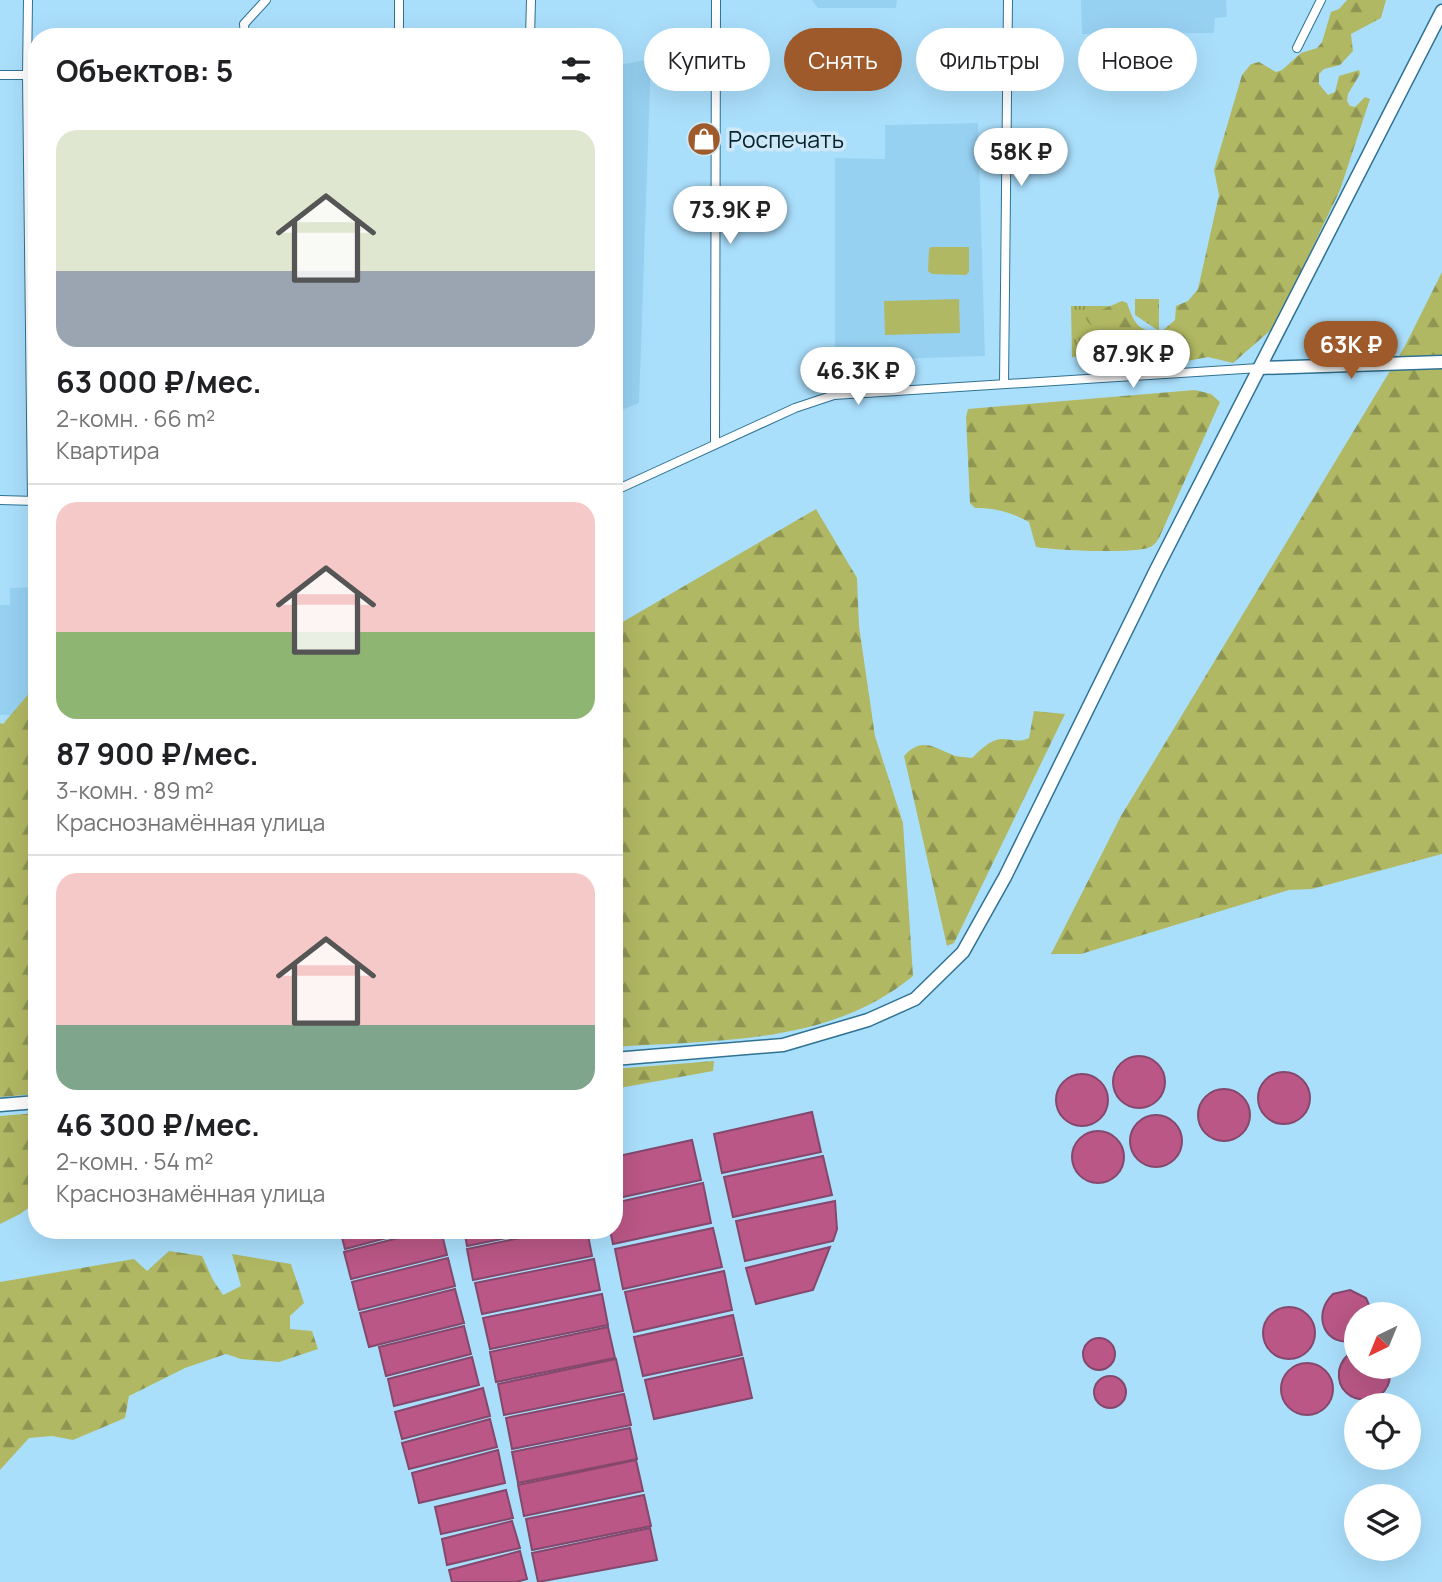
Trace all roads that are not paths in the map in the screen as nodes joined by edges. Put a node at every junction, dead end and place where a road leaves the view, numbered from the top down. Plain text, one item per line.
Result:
1 (28, 0) edge
2 (266, 0) edge
3 (399, 0) edge
4 (531, 0) edge
5 (716, 0) edge
6 (1008, 0) edge
7 (1321, 0) edge
8 (1442, 11) edge
9 (244, 28) edge
10 (399, 28) edge
11 (530, 28) edge
12 (1297, 48) dead end
13 (0, 75) edge
14 (27, 75) junction
15 (28, 136) edge
16 (1442, 362) edge
17 (1259, 368) junction
18 (1004, 384) junction
19 (715, 443) junction
20 (623, 487) edge
21 (0, 500) edge
22 (28, 501) edge
23 (623, 1058) edge
24 (28, 1103) edge
25 (0, 1105) edge

1 - 14 street
2 - 9 street
3 - 10 street
4 - 11 street
5 - 19 street
6 - 18 street
7 - 12 street
8 - 17 main road
13 - 14 street
14 - 15 street
16 - 17 main road
17 - 18 street
17 - 23 main road
18 - 19 street
19 - 20 street
21 - 22 street
24 - 25 main road

